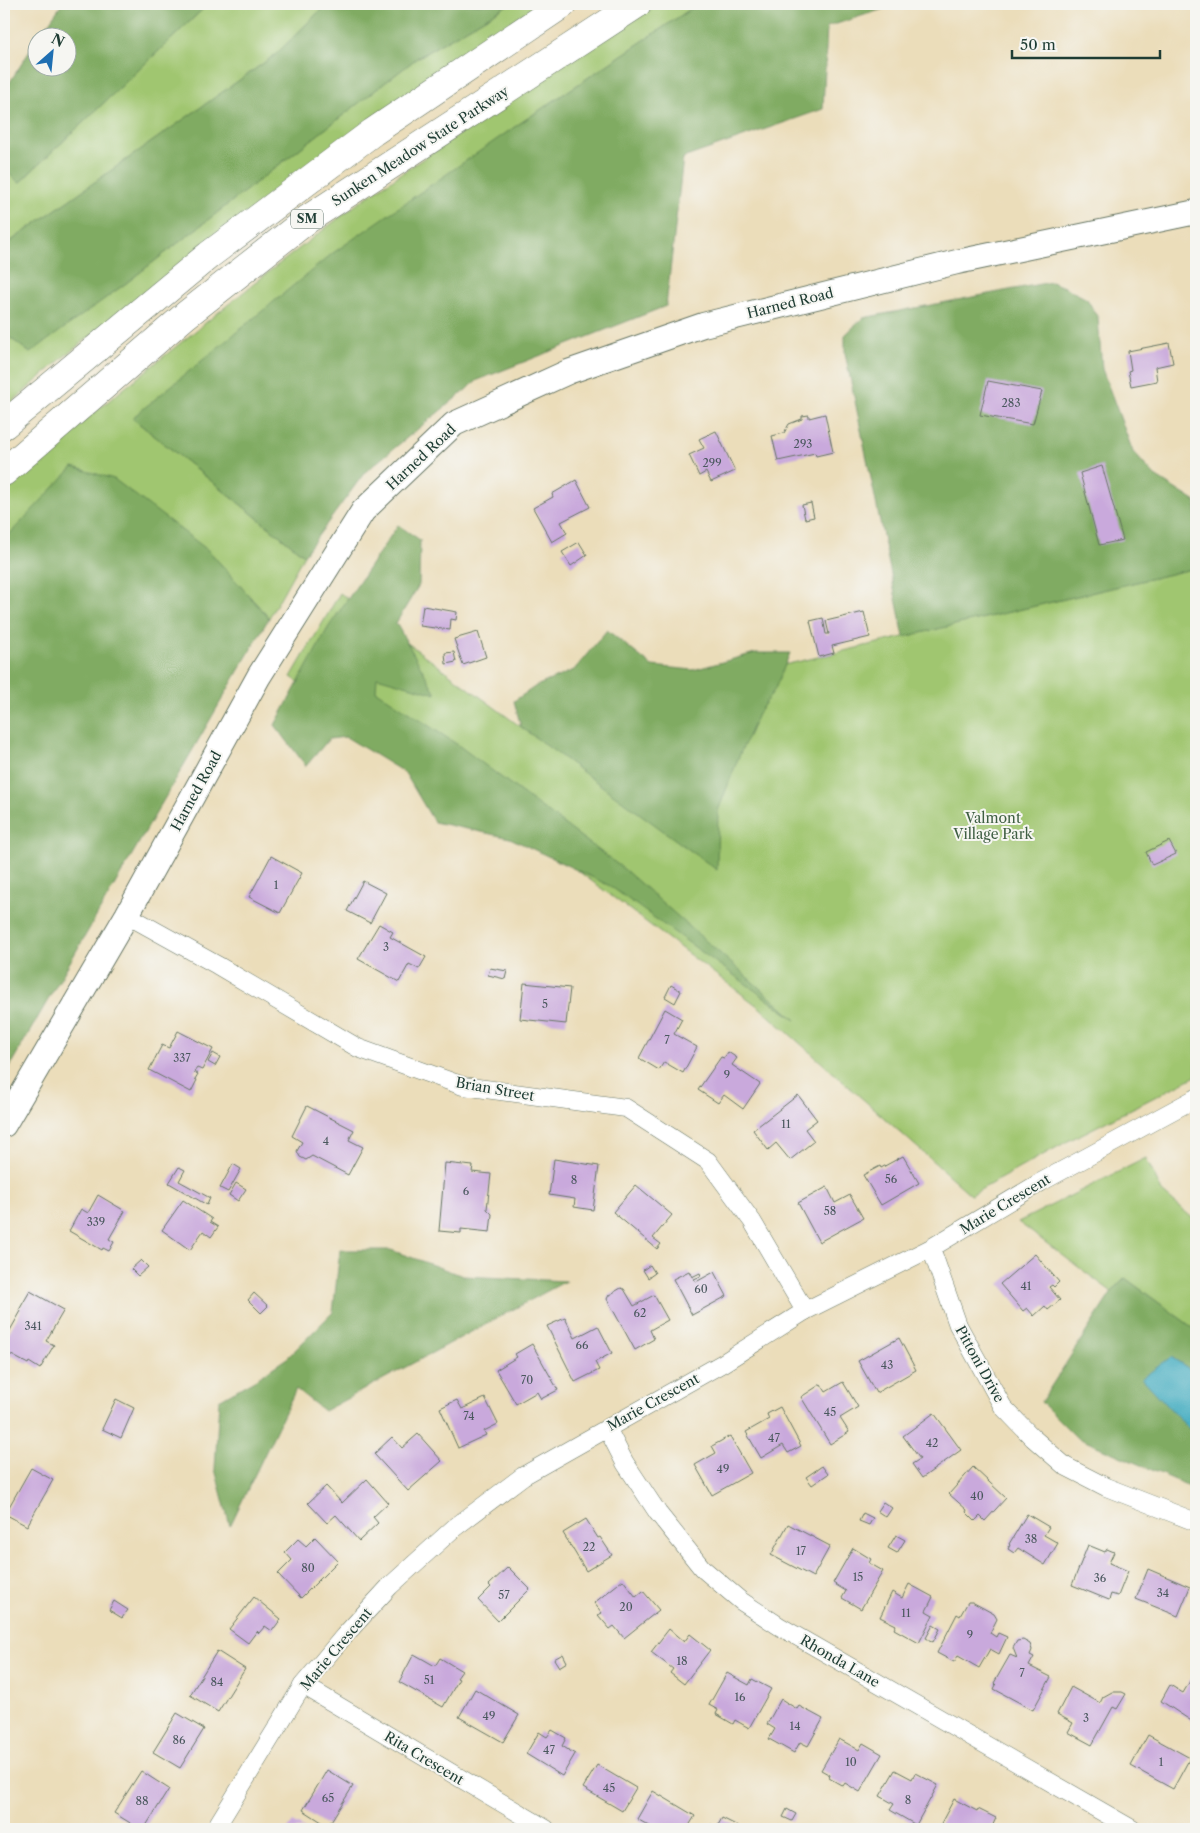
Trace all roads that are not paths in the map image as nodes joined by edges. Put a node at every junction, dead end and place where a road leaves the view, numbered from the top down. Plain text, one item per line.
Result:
1 (564, 4) edge
2 (637, 4) edge
3 (1196, 212) edge
4 (4, 425) edge
5 (4, 472) edge
6 (127, 915) junction
7 (1196, 1098) edge
8 (4, 1126) edge
9 (931, 1248) junction
10 (805, 1311) junction
11 (606, 1428) junction
12 (1196, 1522) edge
13 (303, 1685) junction
14 (215, 1829) edge
15 (546, 1829) edge
16 (1132, 1829) edge

1 - 4 highway, SM
2 - 5 highway, Sunken Meadow State Parkway / SM
3 - 6 main road, Harned Road
6 - 8 main road, Harned Road
6 - 10 street, Brian Street
7 - 9 street, Marie Crescent
9 - 10 street, Marie Crescent
9 - 12 street, Pittoni Drive
10 - 11 street, Marie Crescent
11 - 13 street, Marie Crescent
11 - 16 street, Rhonda Lane
13 - 14 street, Marie Crescent
13 - 15 street, Rita Crescent

